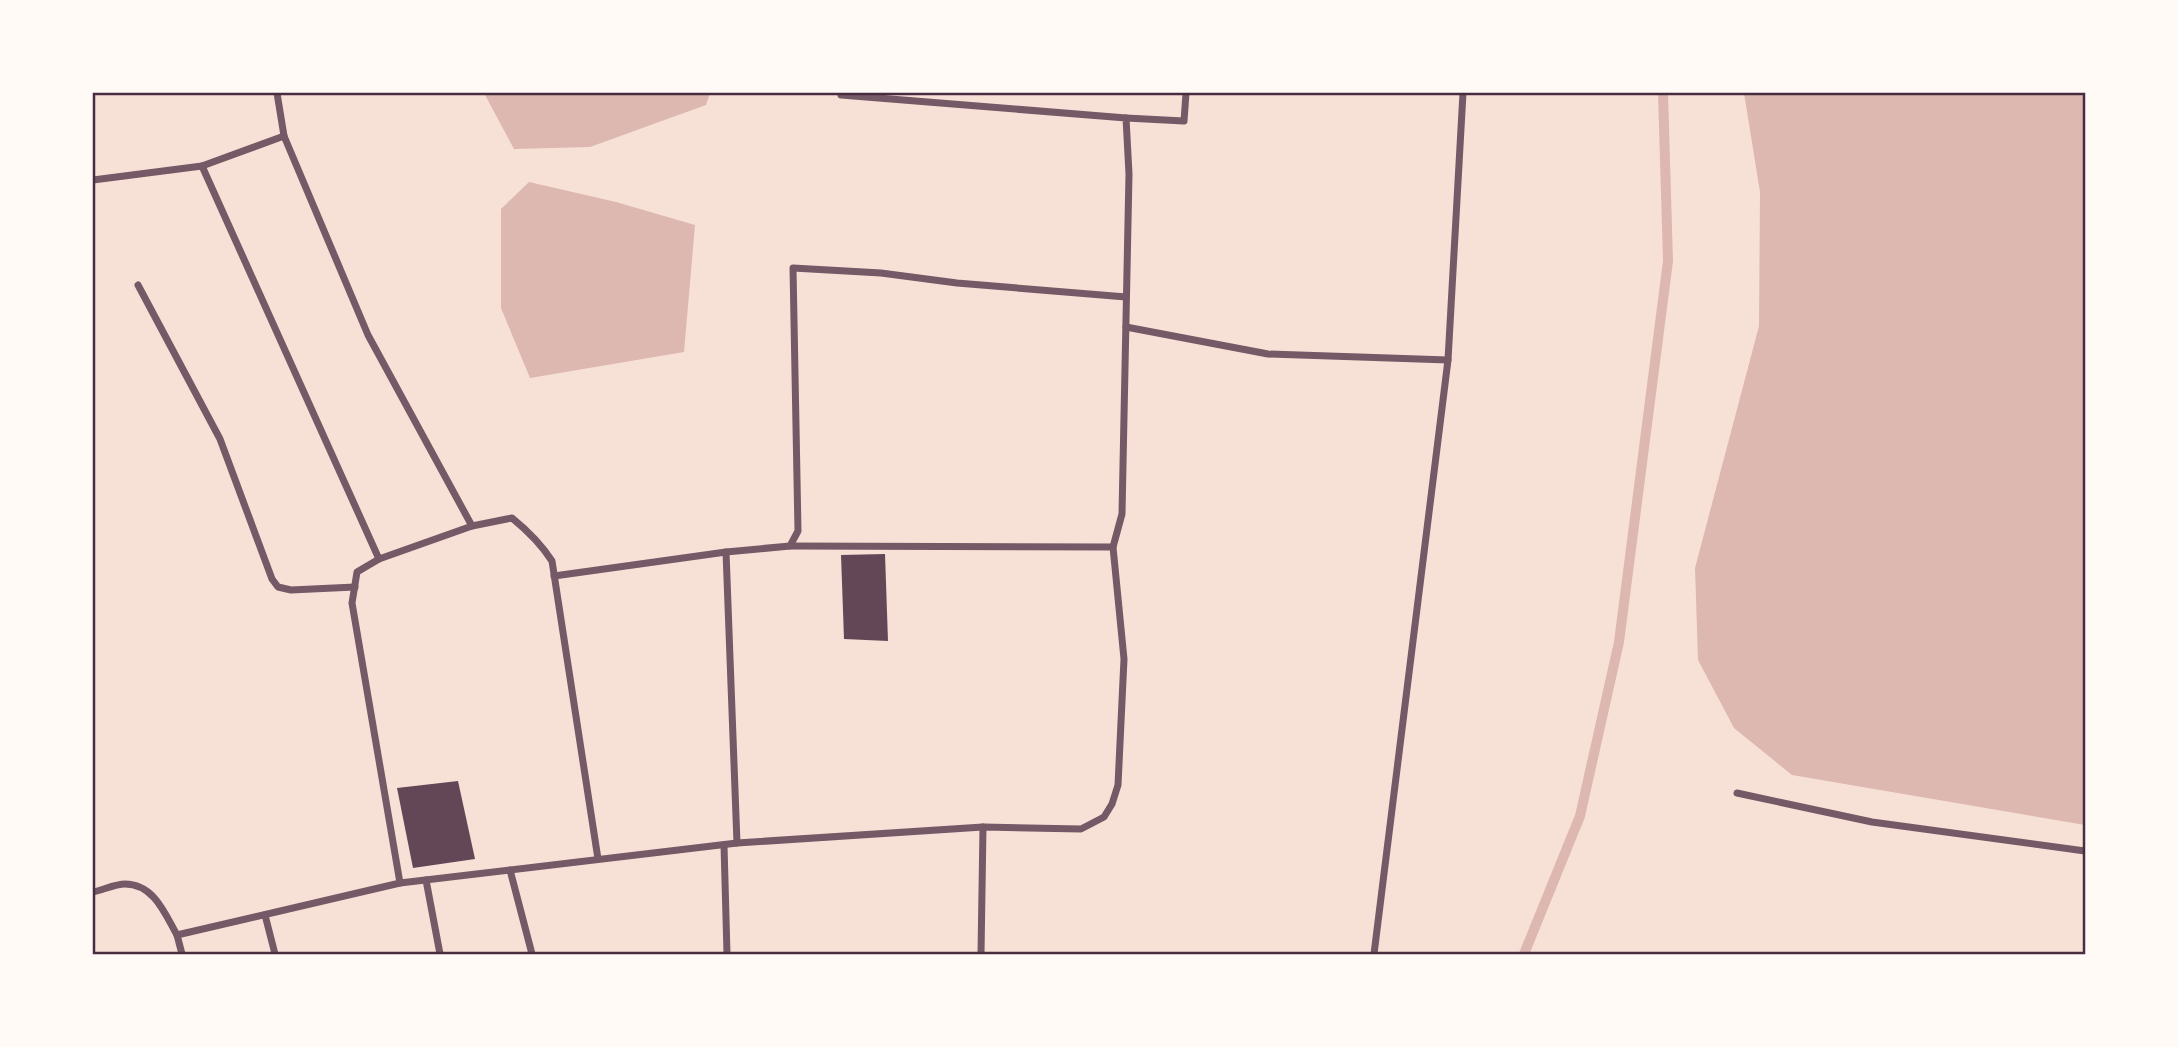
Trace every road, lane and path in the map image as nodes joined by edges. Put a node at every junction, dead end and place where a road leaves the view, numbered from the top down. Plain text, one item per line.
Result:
1 (277, 93) edge
2 (1186, 93) edge
3 (1463, 93) edge
4 (841, 95) dead end
5 (1126, 118) junction
6 (284, 136) junction
7 (202, 166) junction
8 (93, 180) edge
9 (138, 285) dead end
10 (1126, 297) junction
11 (1126, 327) junction
12 (1448, 360) junction
13 (472, 526) junction
14 (790, 546) junction
15 (1113, 547) junction
16 (726, 552) junction
17 (379, 559) junction
18 (554, 576) junction
19 (355, 587) junction
20 (1737, 793) dead end
21 (983, 827) junction
22 (737, 843) junction
23 (724, 845) junction
24 (2085, 851) edge
25 (598, 859) junction
26 (510, 870) junction
27 (426, 880) junction
28 (400, 883) junction
29 (93, 892) edge
30 (265, 915) junction
31 (177, 935) junction
32 (182, 954) edge
33 (275, 954) edge
34 (440, 954) edge
35 (532, 954) edge
36 (727, 954) edge
37 (981, 954) edge
38 (1374, 954) edge

1 - 6 street
2 - 5 street
3 - 12 street
4 - 5 street
5 - 10 street
6 - 7 street
6 - 13 street
7 - 8 street
7 - 17 street
9 - 19 street
10 - 11 street
10 - 14 street
11 - 12 street
11 - 15 street
12 - 38 street
13 - 17 street
13 - 18 street
14 - 15 street
14 - 16 street
15 - 21 street
16 - 18 street
16 - 22 street
17 - 19 street
18 - 25 street
19 - 28 street
20 - 24 street
21 - 22 street
21 - 37 street
22 - 23 street
23 - 25 street
23 - 36 street
25 - 26 street
26 - 27 street
26 - 35 street
27 - 28 street
27 - 34 street
28 - 30 street
29 - 31 street
30 - 31 street
30 - 33 street
31 - 32 street

